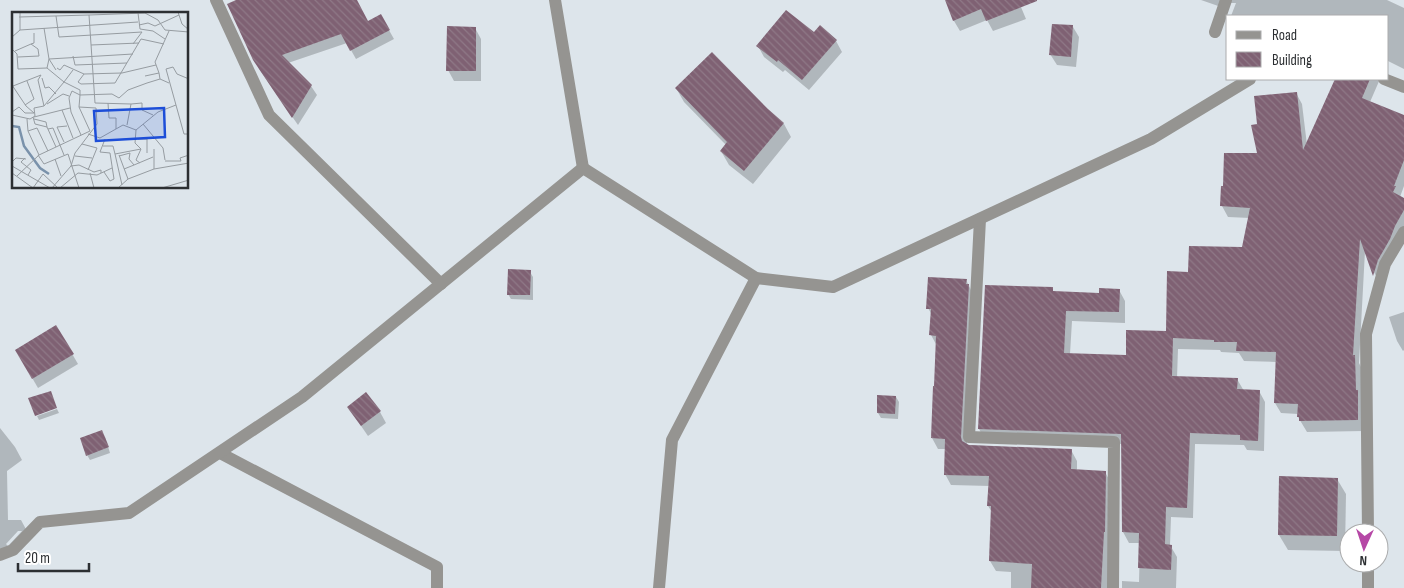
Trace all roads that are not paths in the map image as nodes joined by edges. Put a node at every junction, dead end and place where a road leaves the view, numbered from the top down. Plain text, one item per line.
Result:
1 (216, 0) edge
2 (555, 0) edge
3 (1226, 0) edge
4 (1215, 32) dead end
5 (1248, 80) edge
6 (1386, 80) edge
7 (1404, 87) edge
8 (583, 168) junction
9 (980, 219) junction
10 (1404, 232) edge
11 (756, 278) junction
12 (441, 284) junction
13 (220, 453) junction
14 (1368, 523) edge
15 (0, 555) edge
16 (1368, 573) edge
17 (437, 588) edge
18 (659, 588) edge
19 (1113, 588) edge
20 (1368, 588) edge

1 - 12 street
2 - 8 street
3 - 4 street
5 - 9 street
6 - 7 street
8 - 11 street
8 - 12 street
9 - 11 street
9 - 19 street
10 - 14 street
11 - 18 street
12 - 13 street
13 - 15 street
13 - 17 street
16 - 20 street

